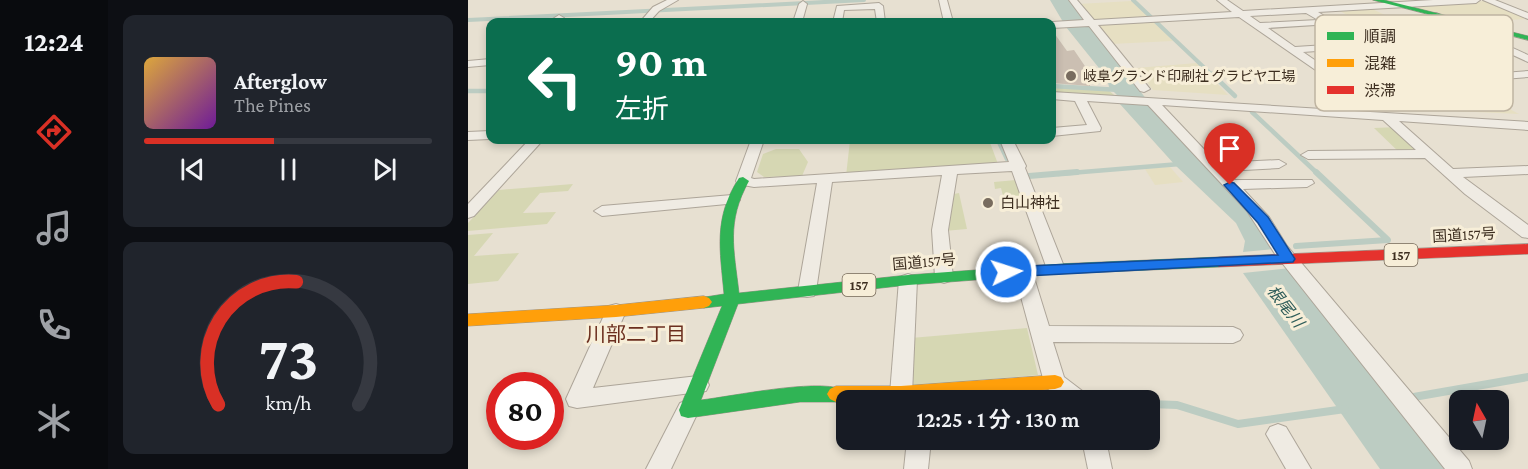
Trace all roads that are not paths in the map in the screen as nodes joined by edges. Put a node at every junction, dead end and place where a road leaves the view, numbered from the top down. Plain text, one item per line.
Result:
1 (674, 0) edge
2 (943, 0) edge
3 (1073, 0) edge
4 (1221, 0) edge
5 (1376, 0) edge
6 (1476, 0) edge
7 (1486, 0) edge
8 (802, 4) dead end
9 (1395, 5) junction
10 (1308, 10) junction
11 (1242, 14) junction
12 (1316, 15) edge
13 (1433, 15) edge
14 (1528, 16) edge
15 (648, 18) edge
16 (798, 18) edge
17 (839, 18) edge
18 (881, 18) edge
19 (948, 18) edge
20 (1091, 23) junction
21 (1315, 23) edge
22 (1056, 25) edge
23 (1260, 26) junction
24 (1513, 34) edge
25 (1528, 38) edge
26 (1315, 48) edge
27 (1294, 50) junction
28 (1513, 52) edge
29 (1528, 59) edge
30 (486, 62) edge
31 (468, 64) edge
32 (1315, 65) edge
33 (1528, 74) edge
34 (1513, 75) edge
35 (1148, 95) junction
36 (1056, 96) edge
37 (1079, 98) junction
38 (1315, 110) edge
39 (1329, 111) edge
40 (1386, 116) junction
41 (1528, 126) edge
42 (1056, 132) edge
43 (486, 135) edge
44 (468, 136) edge
45 (532, 144) edge
46 (756, 144) edge
47 (1009, 144) edge
48 (1431, 154) junction
49 (1308, 155) dead end
50 (1279, 164) dead end
51 (1019, 166) junction
52 (1212, 167) junction
53 (1528, 170) edge
54 (950, 171) junction
55 (1451, 173) junction
56 (825, 180) junction
57 (743, 181) junction
58 (1307, 183) dead end
59 (1230, 185) junction
60 (732, 200) junction
61 (602, 211) dead end
62 (468, 213) edge
63 (1528, 233) edge
64 (1528, 249) edge
65 (1281, 259) junction
66 (1056, 269) junction
67 (1023, 272) junction
68 (944, 277) junction
69 (909, 280) junction
70 (807, 291) junction
71 (732, 299) junction
72 (616, 311) junction
73 (468, 320) edge
74 (1041, 334) junction
75 (1233, 335) dead end
76 (1055, 382) junction
77 (698, 385) junction
78 (901, 390) edge
79 (980, 390) edge
80 (1065, 390) edge
81 (836, 394) edge
82 (688, 410) junction
83 (1278, 434) dead end
84 (918, 450) edge
85 (1096, 450) edge
86 (658, 469) edge
87 (916, 469) edge
88 (1100, 469) edge
89 (1299, 469) edge
90 (1460, 469) edge

1 - 15 street
2 - 19 street
3 - 20 street
4 - 11 street
5 - 9 main road
6 - 9 street
7 - 14 street
8 - 16 street
9 - 10 street
9 - 13 main road
10 - 11 street
10 - 12 street
11 - 20 street
11 - 23 street
17 - 18 street
20 - 22 street
20 - 35 street
21 - 23 street
23 - 27 street
24 - 25 main road
26 - 27 street
27 - 32 street
28 - 29 street
30 - 31 street
33 - 34 street
35 - 37 street
35 - 38 street
35 - 52 street
36 - 37 street
37 - 42 street
39 - 40 street
40 - 41 street
40 - 48 street
43 - 44 street
45 - 62 street
46 - 57 street
47 - 51 street
48 - 49 street
48 - 55 street
50 - 52 street
51 - 54 street
51 - 66 street
52 - 59 street
53 - 55 street
54 - 56 street
54 - 68 street
55 - 63 street
56 - 57 street
56 - 70 street
57 - 60 main road
58 - 59 street
59 - 65 street
60 - 61 street
60 - 71 main road
64 - 65 main road, 国道157号 / 157
65 - 66 main road, 国道157号 / 157
65 - 90 street
66 - 67 main road, 国道157号 / 157
67 - 68 main road, 国道157号 / 157
67 - 74 street
68 - 69 main road, 国道157号 / 157
69 - 70 main road, 国道157号 / 157
69 - 78 street
70 - 71 main road, 国道157号 / 157
71 - 72 main road, 国道157号 / 157
71 - 77 main road
72 - 73 main road, 国道157号 / 157
72 - 77 street
74 - 75 street
74 - 76 street
76 - 79 main road
76 - 80 street
77 - 82 main road
81 - 82 main road
82 - 86 street
83 - 89 street
84 - 87 street
85 - 88 street

